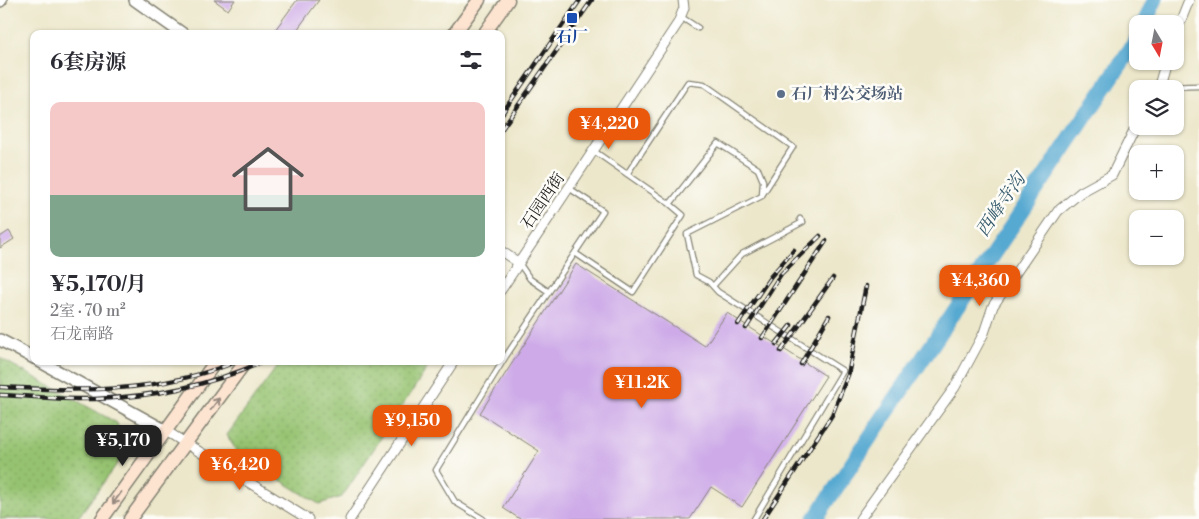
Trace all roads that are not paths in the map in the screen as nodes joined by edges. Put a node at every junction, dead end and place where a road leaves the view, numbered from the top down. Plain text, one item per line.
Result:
1 (135, 0) edge
2 (479, 0) edge
3 (508, 0) edge
4 (683, 0) edge
5 (1189, 0) edge
6 (1183, 15) edge
7 (681, 17) junction
8 (698, 28) dead end
9 (177, 30) edge
10 (457, 30) edge
11 (487, 30) edge
12 (1199, 86) edge
13 (1184, 87) edge
14 (1132, 135) edge
15 (594, 151) junction
16 (627, 174) junction
17 (569, 188) junction
18 (762, 196) junction
19 (670, 204) junction
20 (800, 219) dead end
21 (575, 252) junction
22 (505, 253) edge
23 (519, 263) junction
24 (505, 284) edge
25 (713, 286) junction
26 (549, 292) junction
27 (0, 340) edge
28 (30, 356) edge
29 (505, 358) edge
30 (46, 365) edge
31 (213, 365) edge
32 (243, 365) edge
33 (451, 365) edge
34 (500, 365) edge
35 (166, 431) junction
36 (186, 443) junction
37 (102, 519) edge
38 (130, 519) edge
39 (308, 519) edge
40 (350, 519) edge
41 (483, 519) edge
42 (754, 519) edge
43 (860, 519) edge

1 - 9 street
2 - 10 main road
3 - 11 main road
4 - 7 street, 石园西街
5 - 6 street
7 - 8 lane
7 - 15 street, 石园西街
12 - 13 lane
14 - 43 street
15 - 16 lane
15 - 17 street, 石园西街
16 - 18 lane
16 - 19 lane
17 - 21 lane
17 - 23 street, 石园西街
18 - 19 lane
18 - 25 lane
19 - 21 lane
20 - 25 lane
21 - 26 lane
22 - 23 street
23 - 24 street, 石园西街
23 - 26 lane
25 - 42 lane
26 - 29 lane
27 - 28 street
30 - 35 street
31 - 35 main road
36 -> 32 main road
33 - 40 street
34 - 41 lane
35 - 36 street
35 -> 37 main road
36 - 38 main road
36 - 39 street

